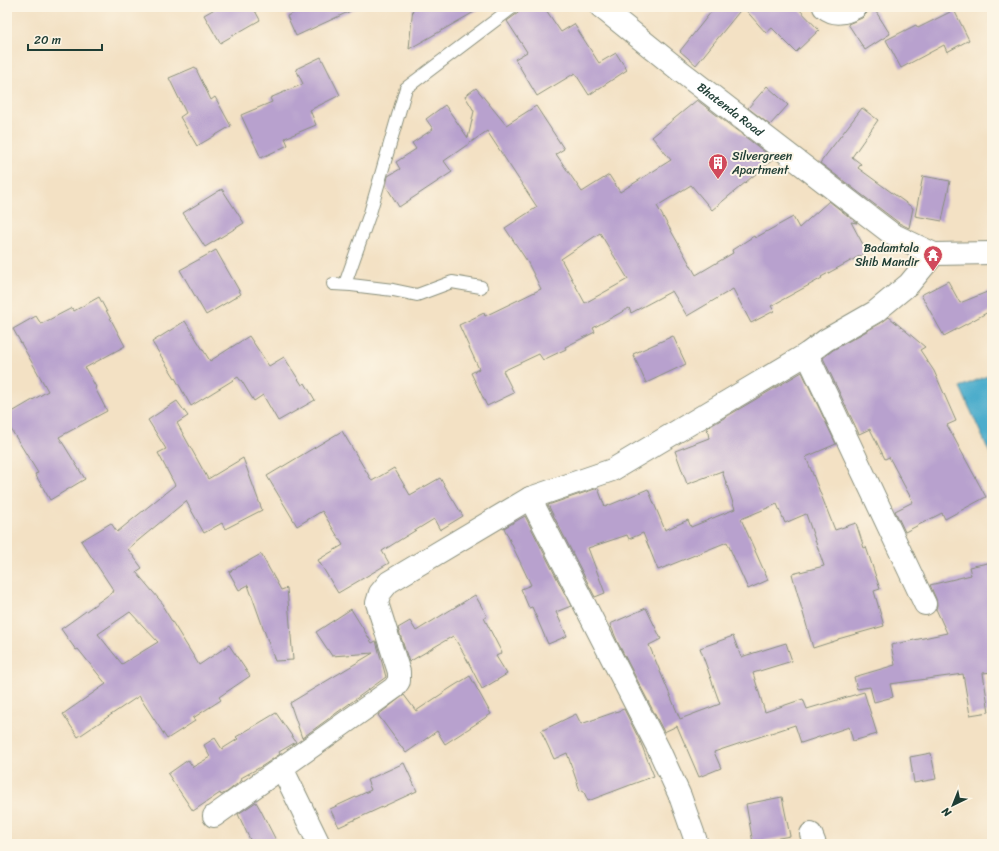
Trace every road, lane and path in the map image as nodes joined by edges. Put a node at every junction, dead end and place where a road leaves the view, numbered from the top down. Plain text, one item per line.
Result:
1 (512, 7) edge
2 (601, 7) edge
3 (824, 7) edge
4 (856, 7) edge
5 (992, 253) edge
6 (934, 254) junction
7 (332, 284) dead end
8 (345, 284) junction
9 (481, 288) dead end
10 (807, 354) junction
11 (530, 498) junction
12 (925, 604) dead end
13 (282, 768) junction
14 (214, 816) dead end
15 (319, 844) edge
16 (697, 844) edge

1 - 8 lane
2 - 6 street, Bhatenda Road
3 - 4 street
5 - 6 street, Bhatenda Road
6 - 10 street
7 - 8 lane
8 - 9 lane
10 - 11 street
10 - 12 street
11 - 13 street
11 - 16 street
13 - 14 street
13 - 15 street

